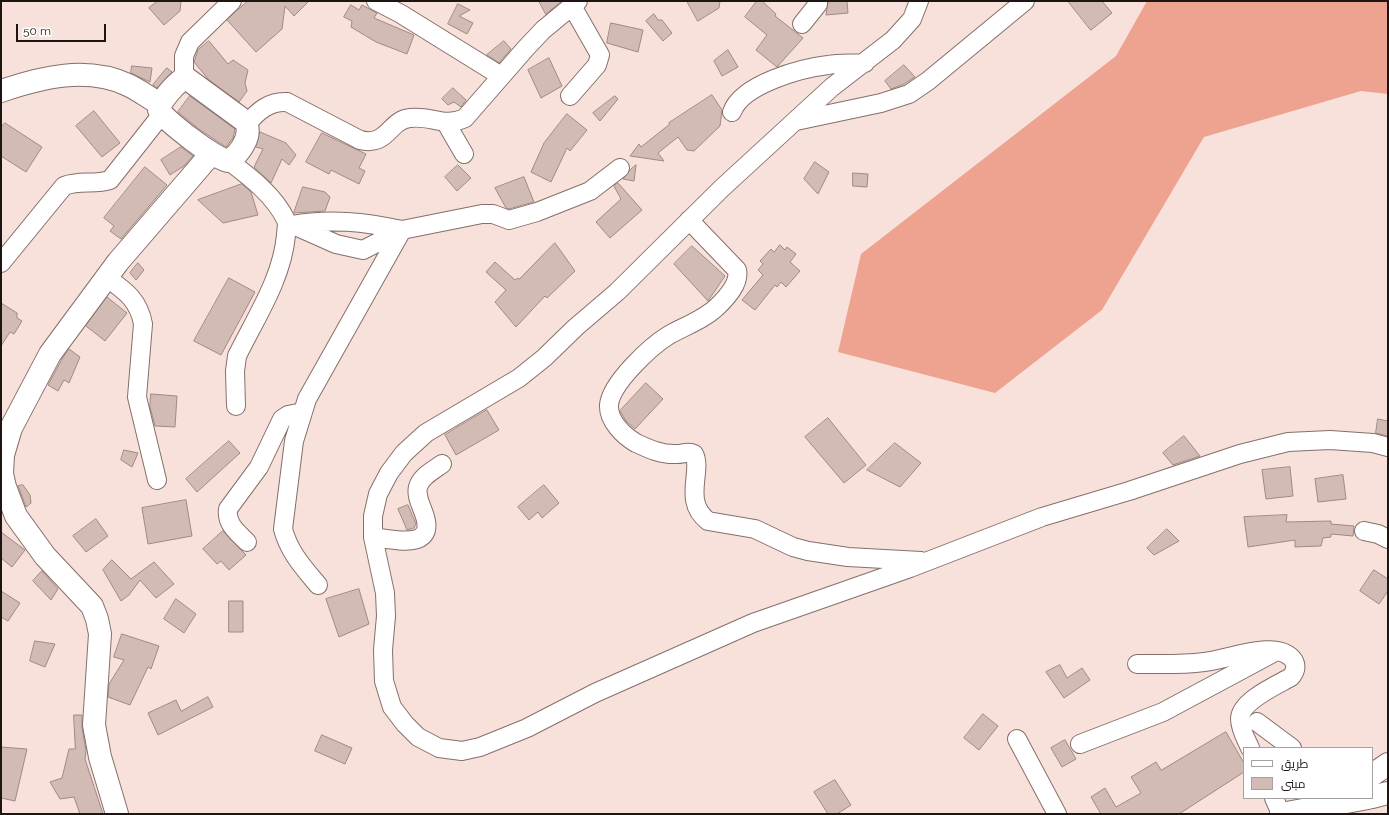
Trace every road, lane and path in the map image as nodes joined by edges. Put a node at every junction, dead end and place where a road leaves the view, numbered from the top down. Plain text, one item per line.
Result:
1 (232, 1) edge
2 (376, 1) edge
3 (818, 1) edge
4 (919, 1) edge
5 (1025, 1) edge
6 (575, 3) edge
7 (802, 24) dead end
8 (865, 63) junction
9 (501, 76) junction
10 (184, 78) junction
11 (1, 91) edge
12 (570, 96) dead end
13 (161, 109) junction
14 (732, 112) dead end
15 (795, 121) junction
16 (446, 123) junction
17 (247, 124) junction
18 (464, 154) dead end
19 (220, 157) junction
20 (620, 168) dead end
21 (689, 220) junction
22 (290, 223) junction
23 (402, 230) junction
24 (1, 263) edge
25 (107, 278) junction
26 (236, 406) dead end
27 (303, 412) junction
28 (1388, 447) edge
29 (442, 464) dead end
30 (157, 480) dead end
31 (1364, 531) dead end
32 (373, 537) junction
33 (1388, 539) edge
34 (247, 542) dead end
35 (926, 562) junction
36 (318, 585) dead end
37 (1278, 650) junction
38 (1137, 664) dead end
39 (1257, 722) dead end
40 (1017, 740) dead end
41 (1080, 744) dead end
42 (1250, 747) edge
43 (1291, 747) edge
44 (1388, 764) edge
45 (1373, 774) edge
46 (1388, 793) edge
47 (1373, 797) edge
48 (1317, 799) edge
49 (1361, 799) edge
50 (1281, 810) edge
51 (117, 814) edge
52 (1057, 814) edge

1 - 10 street
2 - 9 street
3 - 7 street
4 - 8 street
5 - 15 street
6 - 9 street
6 - 12 street
8 - 14 street
8 - 15 street
9 - 16 street
10 - 13 main road
10 - 17 main road
11 - 13 main road
13 - 19 main road
13 - 24 street
15 - 21 street
16 - 17 street
16 - 18 street
17 - 19 main road
19 - 22 street
19 - 25 main road
20 - 23 street
21 - 32 street
21 - 35 street
22 - 23 street
22 - 23 street
22 - 26 street
23 - 27 street
25 - 30 street
25 - 51 main road
27 - 34 street
27 - 36 street
28 - 35 street
29 - 32 street
31 - 33 street
32 - 35 street
37 - 38 street
37 - 41 street
37 - 42 street
39 - 43 street
40 - 52 street
44 - 45 main road
46 - 47 main road
48 - 50 main road
49 - 50 main road

